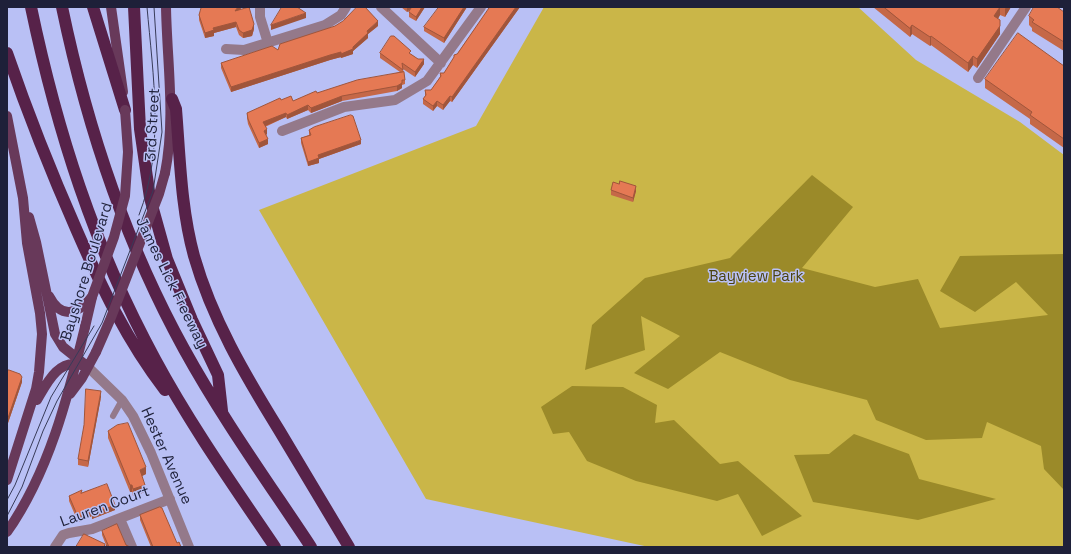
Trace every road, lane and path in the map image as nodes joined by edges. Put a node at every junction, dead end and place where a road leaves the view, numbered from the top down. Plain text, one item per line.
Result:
1 (31, 7) edge
2 (62, 7) edge
3 (93, 7) edge
4 (111, 7) edge
5 (134, 7) edge
6 (166, 7) edge
7 (260, 7) edge
8 (346, 7) edge
9 (381, 7) edge
10 (481, 7) edge
11 (1026, 7) edge
12 (268, 43) junction
13 (226, 49) dead end
14 (7, 53) edge
15 (441, 63) junction
16 (978, 78) dead end
17 (172, 99) junction
18 (125, 110) junction
19 (7, 116) edge
20 (282, 131) dead end
21 (23, 198) junction
22 (46, 288) junction
23 (92, 297) junction
24 (76, 361) junction
25 (88, 367) junction
26 (122, 400) junction
27 (65, 402) junction
28 (223, 414) junction
29 (113, 416) dead end
30 (28, 418) junction
31 (200, 434) junction
32 (7, 480) edge
33 (170, 499) junction
34 (120, 519) junction
35 (7, 532) edge
36 (55, 547) edge
37 (132, 547) edge
38 (189, 547) edge
39 (275, 547) edge
40 (311, 547) edge
41 (349, 547) edge

1 - 31 highway
2 - 28 highway, James Lick Freeway
3 - 18 highway
4 - 18 main road, Bayshore Boulevard
5 - 28 highway
6 - 17 main road, 3rd Street
7 - 12 street
8 - 12 street
9 - 15 street
10 - 15 street
11 - 16 street
12 - 13 street
14 - 31 highway
15 - 20 street
17 - 25 main road, 3rd Street, bridge
17 - 41 highway
18 - 23 main road, Bayshore Boulevard, bridge
19 - 21 main road, Bayshore Boulevard
21 - 22 main road
21 - 30 main road, Bayshore Boulevard
22 - 23 main road
22 - 24 main road
23 - 24 main road, Bayshore Boulevard, bridge
24 - 25 main road
24 - 27 main road, Bayshore Boulevard
24 - 30 main road
25 - 26 street, Hester Avenue
25 - 27 main road, 3rd Street
26 - 29 lane
26 - 33 street, Hester Avenue
27 - 35 main road, Bayshore Boulevard
28 - 40 highway, James Lick Freeway
30 - 32 main road, Bayshore Boulevard
31 - 39 highway
33 - 34 street, Lauren Court
33 - 38 street, Hester Avenue
34 - 36 street, Lauren Court
34 - 37 street

